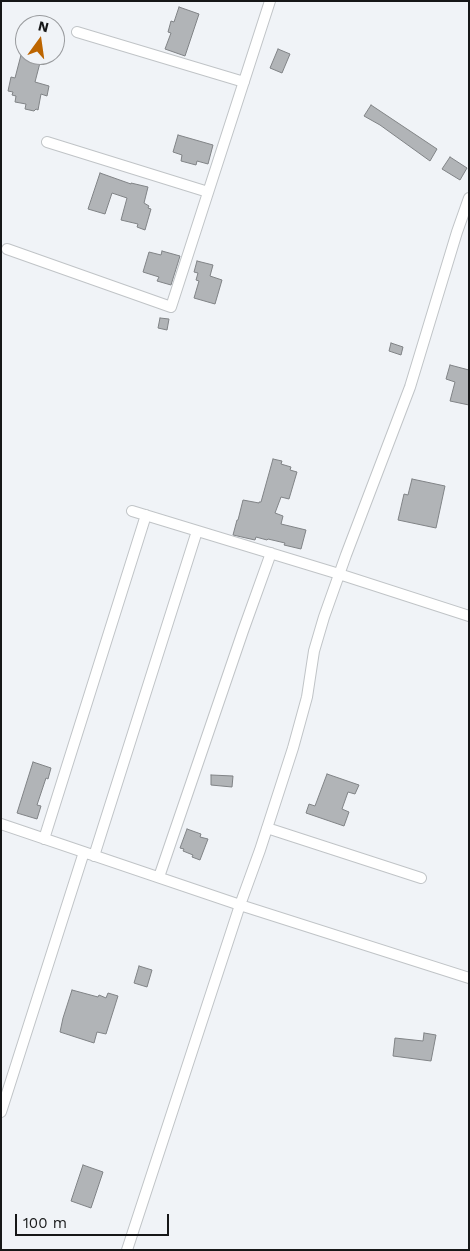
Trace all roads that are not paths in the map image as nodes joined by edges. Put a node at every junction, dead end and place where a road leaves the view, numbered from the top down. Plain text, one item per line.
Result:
1 (270, 1) edge
2 (77, 32) dead end
3 (244, 82) junction
4 (47, 142) dead end
5 (208, 192) junction
6 (469, 198) edge
7 (7, 249) dead end
8 (132, 511) dead end
9 (146, 515) junction
10 (197, 530) junction
11 (271, 553) junction
12 (339, 574) junction
13 (469, 616) edge
14 (1, 824) edge
15 (267, 828) junction
16 (44, 839) junction
17 (89, 854) junction
18 (159, 877) junction
19 (421, 878) dead end
20 (240, 905) junction
21 (469, 978) edge
22 (1, 1112) edge
23 (127, 1250) edge

1 - 3 street
2 - 3 street
3 - 5 street
4 - 5 street
5 - 7 street
6 - 12 street
8 - 9 street
9 - 10 street
9 - 16 street
10 - 11 street
10 - 17 street
11 - 12 street
11 - 18 street
12 - 13 street
12 - 15 street
14 - 16 street
15 - 19 street
15 - 20 street
16 - 17 street
17 - 18 street
17 - 22 street
18 - 20 street
20 - 21 street
20 - 23 street

